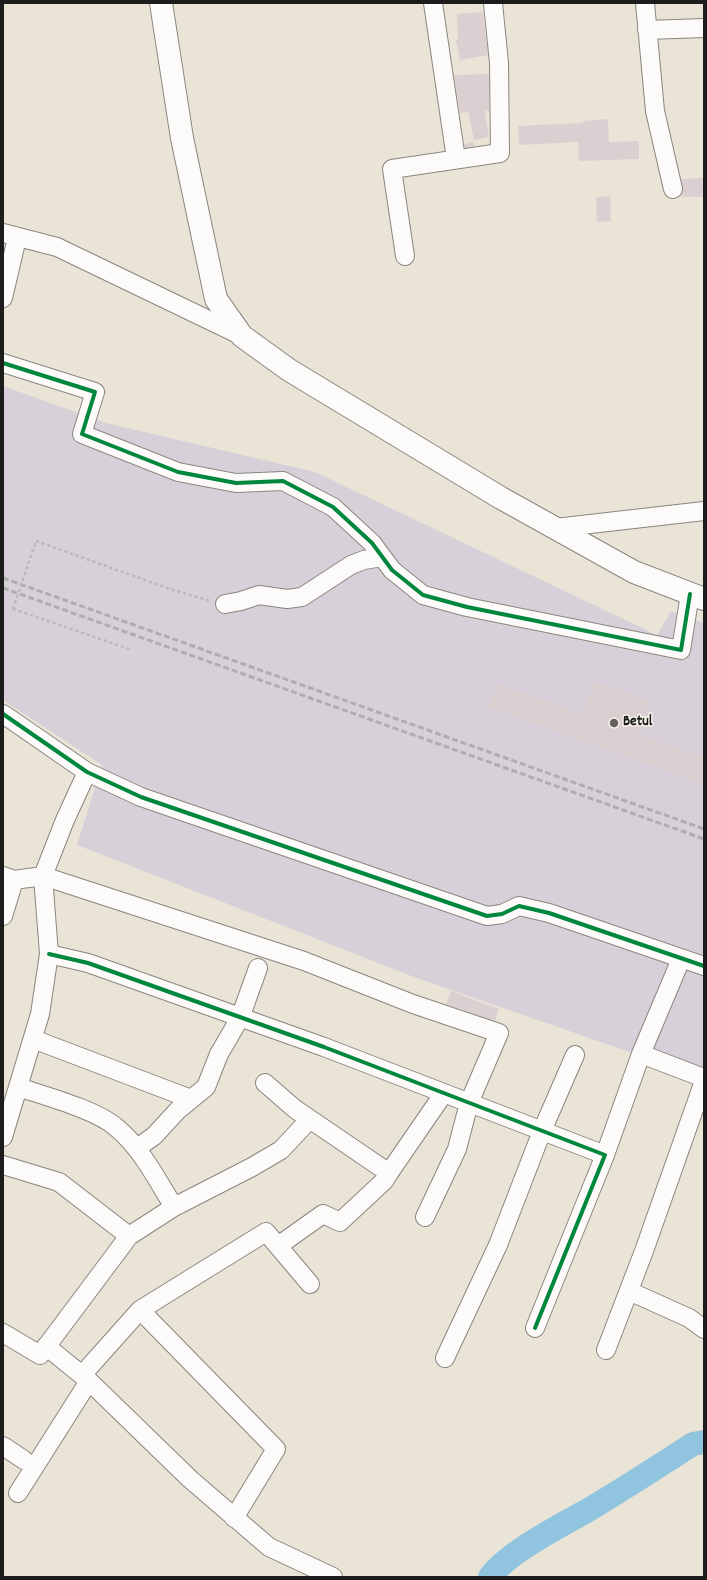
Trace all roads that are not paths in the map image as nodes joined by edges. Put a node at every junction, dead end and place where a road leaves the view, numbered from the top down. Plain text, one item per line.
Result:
1 (161, 3) edge
2 (433, 3) edge
3 (493, 3) edge
4 (645, 3) edge
5 (704, 28) edge
6 (647, 30) junction
7 (456, 159) junction
8 (673, 190) dead end
9 (10, 236) edge
10 (404, 256) dead end
11 (3, 298) edge
12 (242, 336) junction
13 (3, 363) edge
14 (704, 511) edge
15 (555, 528) junction
16 (382, 557) junction
17 (697, 596) edge
18 (225, 604) road end
19 (3, 714) edge
20 (87, 772) junction
21 (43, 876) junction
22 (9, 878) edge
23 (3, 916) edge
24 (49, 954) junction
25 (682, 959) junction
26 (704, 966) edge
27 (258, 968) dead end
28 (240, 1018) junction
29 (33, 1039) junction
30 (641, 1054) junction
31 (575, 1056) dead end
32 (704, 1078) edge
33 (704, 1081) edge
34 (265, 1083) dead end
35 (18, 1087) junction
36 (444, 1093) junction
37 (191, 1099) junction
38 (469, 1103) junction
39 (310, 1119) junction
40 (542, 1131) junction
41 (3, 1137) edge
42 (137, 1148) junction
43 (605, 1155) junction
44 (3, 1165) edge
45 (389, 1173) junction
46 (174, 1207) junction
47 (425, 1217) dead end
48 (128, 1236) junction
49 (278, 1246) junction
50 (310, 1284) dead end
51 (628, 1291) junction
52 (140, 1310) junction
53 (535, 1328) dead end
54 (704, 1329) edge
55 (3, 1334) edge
56 (46, 1346) junction
57 (606, 1350) dead end
58 (445, 1358) dead end
59 (85, 1378) junction
60 (3, 1446) edge
61 (24, 1460) dead end
62 (18, 1494) dead end
63 (234, 1518) junction
64 (333, 1577) edge

1 - 12 main road
2 - 7 street
3 - 7 street
4 - 6 street
5 - 6 street
6 - 8 street
7 - 10 street
9 - 11 street
9 - 12 street
12 - 15 main road
13 - 16 street
14 - 15 street
15 - 17 main road
16 - 17 street
16 - 18 street
19 - 20 street
20 - 21 street
20 - 25 street
21 - 22 street
21 - 24 street
21 - 38 street
22 - 23 street
24 - 28 street
24 - 29 street
25 - 26 street
25 - 30 street
27 - 28 street
28 - 36 street
28 - 37 street
29 - 35 street
29 - 37 street
30 - 32 street
30 - 43 street
31 - 40 street
33 - 51 street
34 - 39 street
35 - 41 street
35 - 42 street
36 - 38 street
36 - 45 street
37 - 42 street
38 - 40 street
38 - 47 street
39 - 45 street
39 - 46 street
40 - 43 street
40 - 58 street
42 - 46 street
43 - 53 street
44 - 48 street
45 - 49 street
46 - 48 street
48 - 56 street
49 - 50 street
49 - 52 street
51 - 54 street
51 - 57 street
52 - 59 street
52 - 63 street
55 - 56 street
56 - 59 street
59 - 62 street
59 - 63 street
60 - 61 street
63 - 64 street

